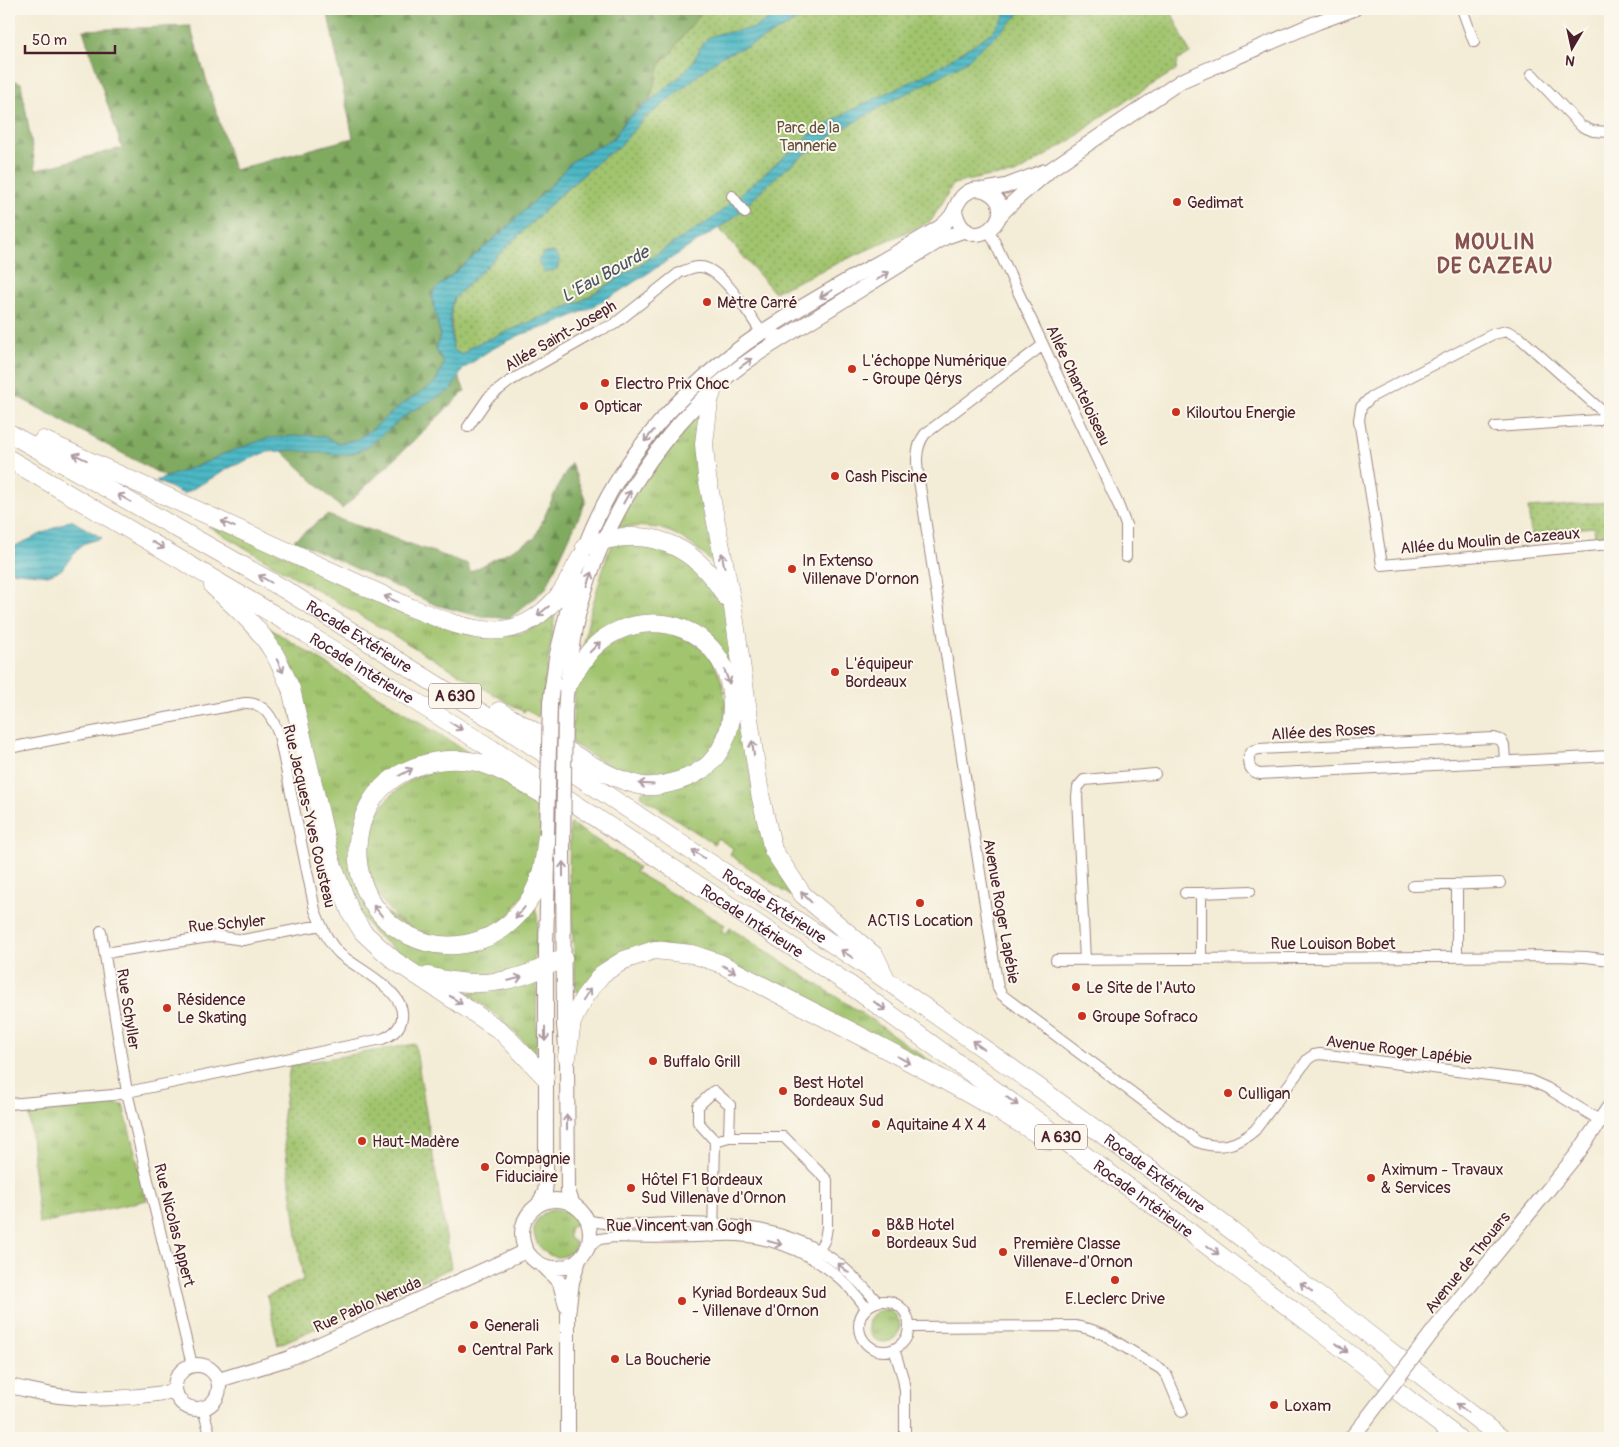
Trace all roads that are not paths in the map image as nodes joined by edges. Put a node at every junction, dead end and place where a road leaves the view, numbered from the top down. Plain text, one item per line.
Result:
1 (1354, 9) edge
2 (1462, 9) edge
3 (1474, 42) dead end
4 (1532, 74) dead end
5 (1610, 132) edge
6 (1051, 169) junction
7 (983, 190) junction
8 (732, 196) dead end
9 (955, 211) junction
10 (745, 213) dead end
11 (999, 217) junction
12 (966, 230) junction
13 (989, 230) junction
14 (762, 333) junction
15 (786, 336) junction
16 (1043, 345) junction
17 (713, 389) junction
18 (1608, 416) edge
19 (9, 425) edge
20 (468, 427) dead end
21 (1495, 427) dead end
22 (9, 433) edge
23 (9, 459) edge
24 (604, 540) junction
25 (1610, 544) edge
26 (583, 552) junction
27 (1126, 557) dead end
28 (190, 564) junction
29 (284, 590) junction
30 (732, 608) junction
31 (567, 686) junction
32 (9, 748) edge
33 (1610, 756) edge
34 (1505, 760) junction
35 (1155, 774) dead end
36 (546, 835) junction
37 (650, 853) junction
38 (1500, 883) dead end
39 (1457, 884) junction
40 (1412, 886) dead end
41 (1250, 891) dead end
42 (1184, 893) dead end
43 (1201, 893) junction
44 (321, 925) junction
45 (101, 931) dead end
46 (105, 954) junction
47 (1457, 957) junction
48 (563, 958) junction
49 (1201, 959) junction
50 (1056, 960) dead end
51 (1085, 960) junction
52 (1610, 960) edge
53 (546, 968) junction
54 (415, 973) junction
55 (888, 981) junction
56 (567, 1058) junction
57 (545, 1077) junction
58 (127, 1092) junction
59 (9, 1104) edge
60 (1610, 1106) edge
61 (1601, 1121) junction
62 (729, 1137) junction
63 (715, 1141) junction
64 (538, 1205) junction
65 (574, 1205) junction
66 (1171, 1218) junction
67 (588, 1220) junction
68 (713, 1224) junction
69 (713, 1237) junction
70 (589, 1245) junction
71 (526, 1251) junction
72 (816, 1255) junction
73 (579, 1260) junction
74 (544, 1266) junction
75 (878, 1302) junction
76 (866, 1308) junction
77 (568, 1315) junction
78 (909, 1327) junction
79 (894, 1349) junction
80 (192, 1365) junction
81 (218, 1380) junction
82 (9, 1386) edge
83 (175, 1391) junction
84 (203, 1409) junction
85 (1182, 1412) dead end
86 (211, 1438) edge
87 (568, 1438) edge
88 (905, 1438) edge
89 (1350, 1438) edge
90 (1458, 1438) edge
91 (1500, 1438) edge

1 - 6 main road
2 - 3 street
4 - 5 street
6 - 7 main road
6 - 11 main road
7 - 9 main road
7 - 11 main road
8 - 10 street
9 - 12 main road
9 -> 14 main road
11 - 13 main road
12 - 13 main road
15 -> 12 main road
13 - 16 street, Allée Chanteloiseau
14 - 15 street
14 - 20 street, Allée Saint-Joseph
14 -> 26 main road
17 -> 15 main road
16 - 27 street, Allée Chanteloiseau
16 - 61 street, Avenue Roger Lapébie
24 -> 17 main road
30 -> 17 highway
18 - 21 street
18 - 25 street, Allée du Moulin de Cazeaux
26 -> 19 highway
29 -> 22 highway, Rocade Extérieure / A 630
23 -> 28 highway, Rocade Intérieure / A 630
24 - 26 highway
24 - 30 highway
31 -> 24 main road
26 - 36 main road, bridge
28 -> 37 highway, Rocade Intérieure / A 630
28 -> 54 highway
31 -> 29 highway
55 -> 29 highway, Rocade Extérieure / A 630
55 -> 30 highway
48 -> 31 main road, bridge
32 - 44 street, Rue Jacques-Yves Cousteau
33 - 34 street, Allée des Roses
34 - 34 street, Allée des Roses
35 - 51 street
36 -> 37 highway
36 - 53 main road
37 -> 66 highway, Rocade Intérieure / A 630
38 - 39 street
39 - 40 street
39 - 47 street
41 - 43 street
42 - 43 street
43 - 49 street
44 - 46 street, Rue Schyler
44 - 58 street, Rue Jacques-Yves Cousteau
45 - 46 street, Rue Schyller
46 - 58 street, Rue Schyller
47 - 49 street, Rue Louison Bobet
47 - 52 street, Rue Louison Bobet
48 - 53 highway
48 - 56 main road
49 - 51 street, Rue Louison Bobet
50 - 51 street, Rue Louison Bobet
54 -> 53 highway
53 -> 57 main road
54 -> 57 highway
91 -> 55 highway, Rocade Extérieure / A 630
65 -> 56 main road
56 -> 66 highway
57 - 64 main road
58 - 59 street, Rue Jacques-Yves Cousteau
58 - 80 street, Rue Nicolas Appert
60 - 61 main road, Avenue de Thouars
61 - 89 main road, Avenue de Thouars, bridge
62 - 63 street
62 - 63 street
62 - 72 street
63 - 68 street
64 - 65 main road
64 - 71 main road
65 - 67 main road
66 -> 90 highway, Rocade Intérieure / A 630
67 - 68 street, Rue Vincent van Gogh
67 - 70 main road
68 - 69 street
68 - 72 street, Rue Vincent van Gogh
69 - 70 street, Rue Vincent van Gogh
69 -> 72 street, Rue Vincent van Gogh
70 - 73 main road
71 - 74 main road
71 - 81 main road, Rue Pablo Neruda
75 -> 72 street, Rue Vincent van Gogh
72 - 76 street, Rue Vincent van Gogh
73 - 74 main road
73 - 77 main road
74 - 77 main road
75 - 76 street
75 - 78 street
76 - 79 street
77 - 87 main road
78 - 79 street
78 - 85 street
79 - 88 street
80 - 81 main road
80 - 83 main road
81 - 84 main road
82 - 83 main road
83 - 84 main road
84 - 86 street

